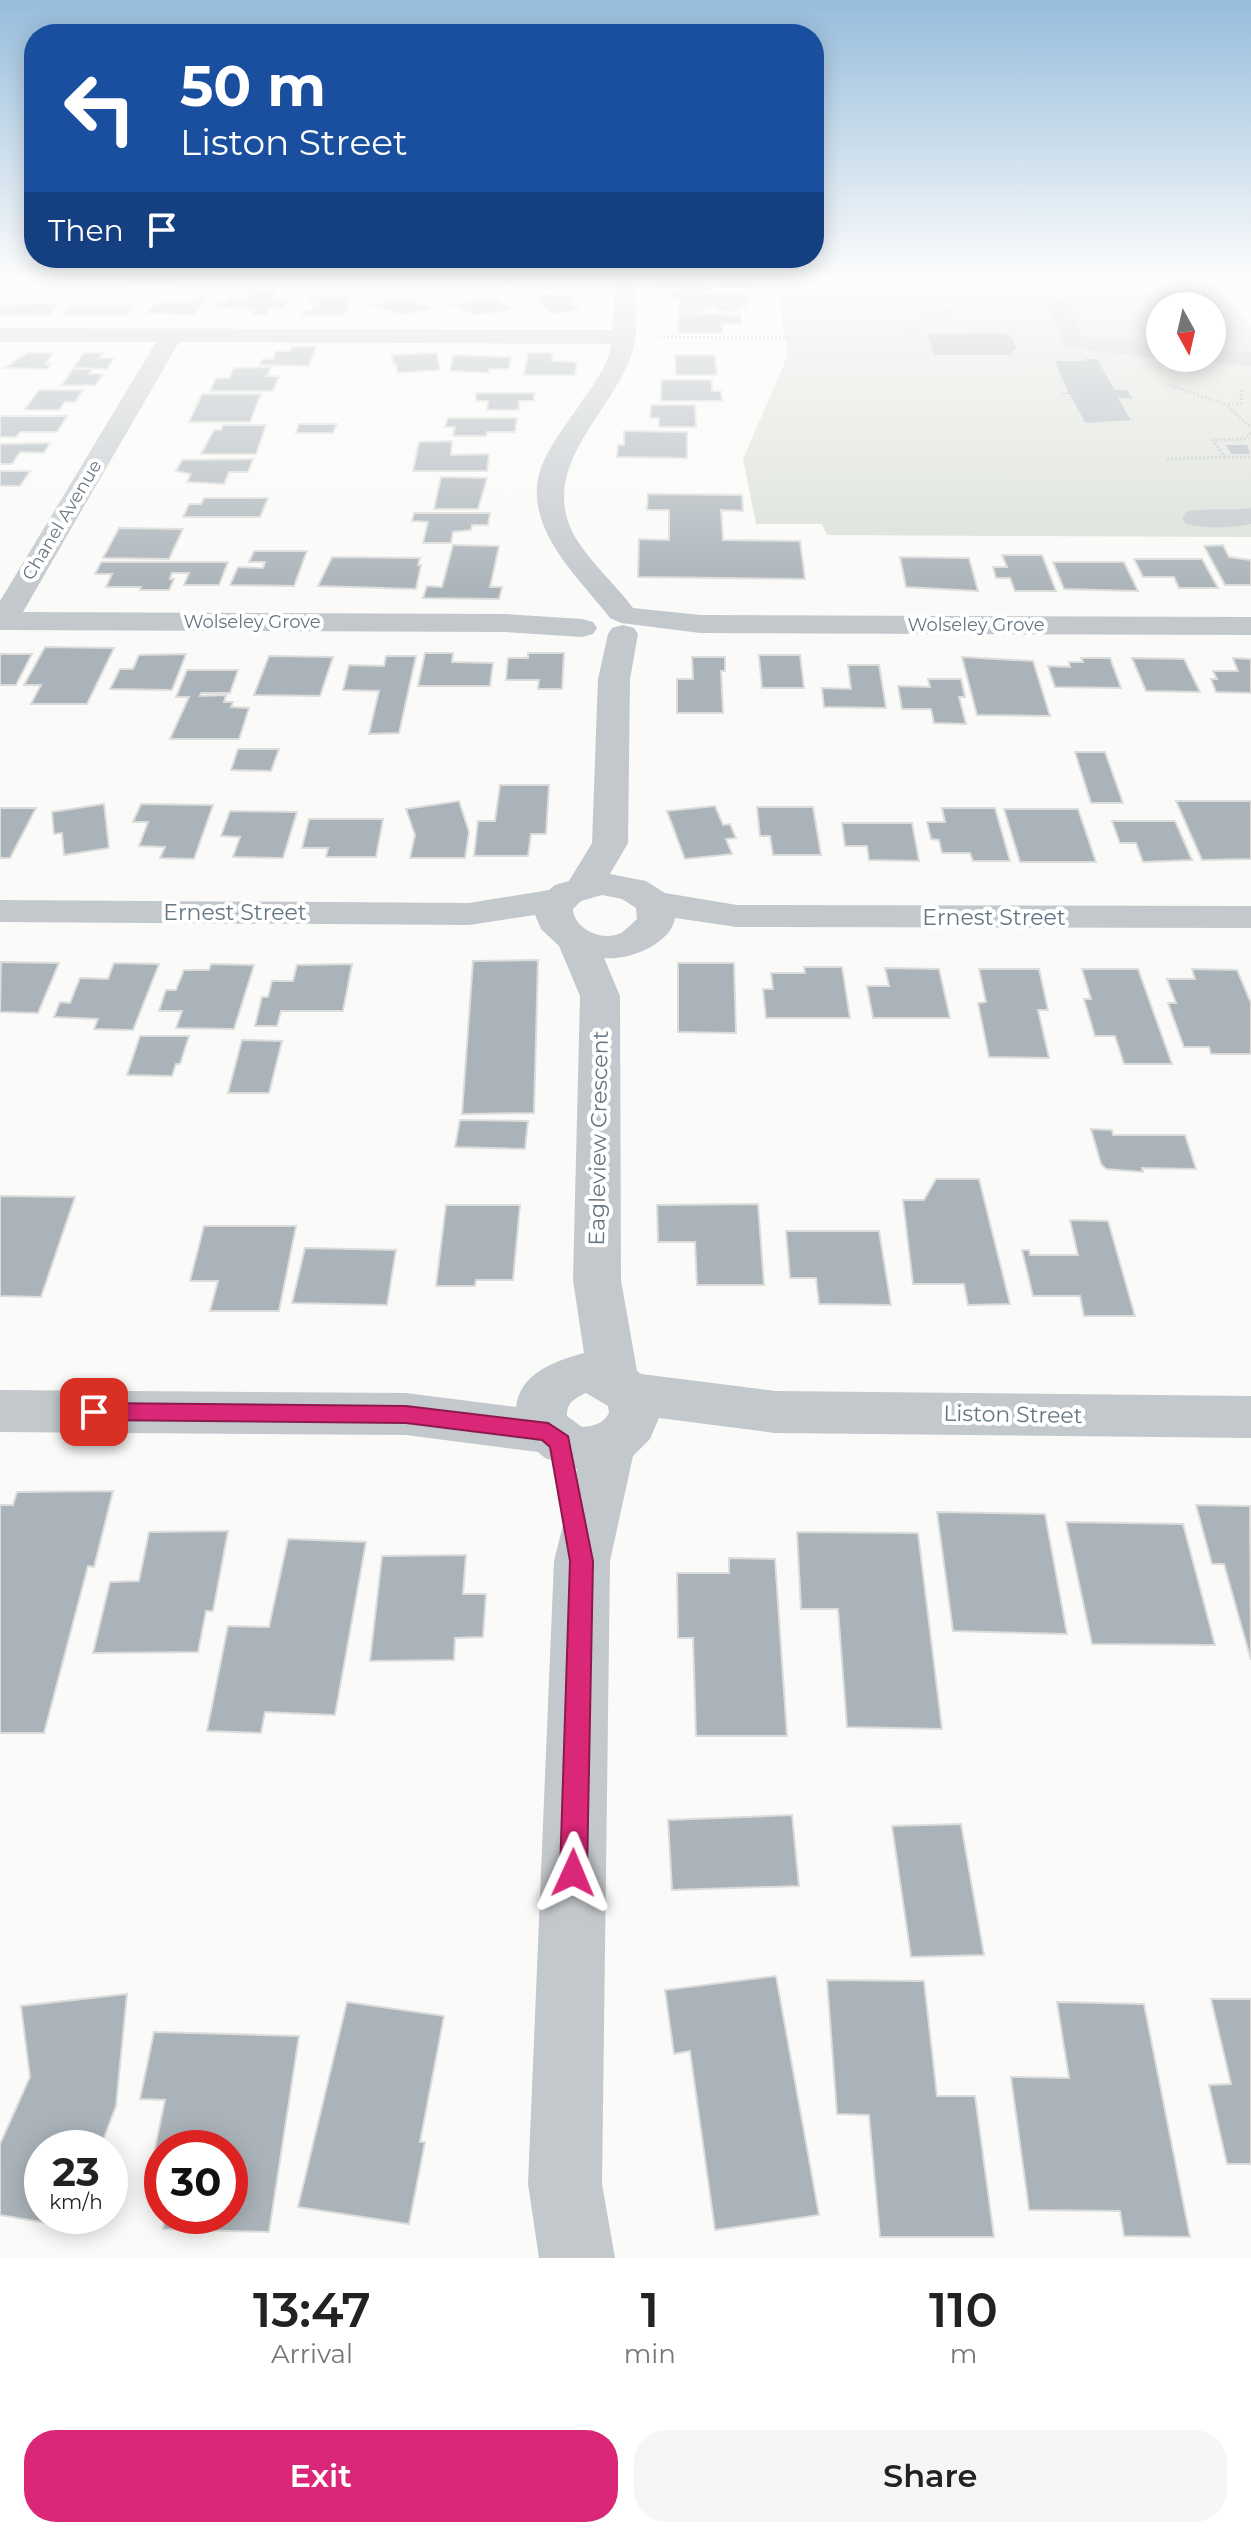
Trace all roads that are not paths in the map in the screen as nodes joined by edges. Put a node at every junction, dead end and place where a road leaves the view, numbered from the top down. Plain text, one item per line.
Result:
1 (142, 385) edge
2 (603, 385) edge
3 (1251, 516) edge
4 (1196, 518) dead end
5 (1, 621) edge
6 (607, 624) junction
7 (1251, 626) edge
8 (610, 843) junction
9 (0, 911) edge
10 (570, 914) junction
11 (641, 916) junction
12 (1251, 917) edge
13 (600, 996) junction
14 (0, 1411) edge
15 (587, 1412) junction
16 (1251, 1417) edge
17 (565, 2184) junction
18 (545, 2258) edge
19 (577, 2258) edge

1 - 5 street, Chanel Avenue
2 - 6 street
3 - 4 street
5 - 6 street, Wolseley Grove
6 - 7 street, Wolseley Grove
6 - 8 street
8 - 10 street
8 - 11 street
9 - 10 street, Ernest Street
10 - 11 street
10 - 11 street
10 - 13 street, Eagleview Crescent
11 - 12 street, Ernest Street
11 - 13 street, Eagleview Crescent
13 - 15 street, Eagleview Crescent
14 - 15 street, Liston Street
15 - 16 street, Liston Street
15 - 17 street, Eagleview Crescent
17 - 18 street, Eagleview Crescent
17 - 19 street, Eagleview Crescent

